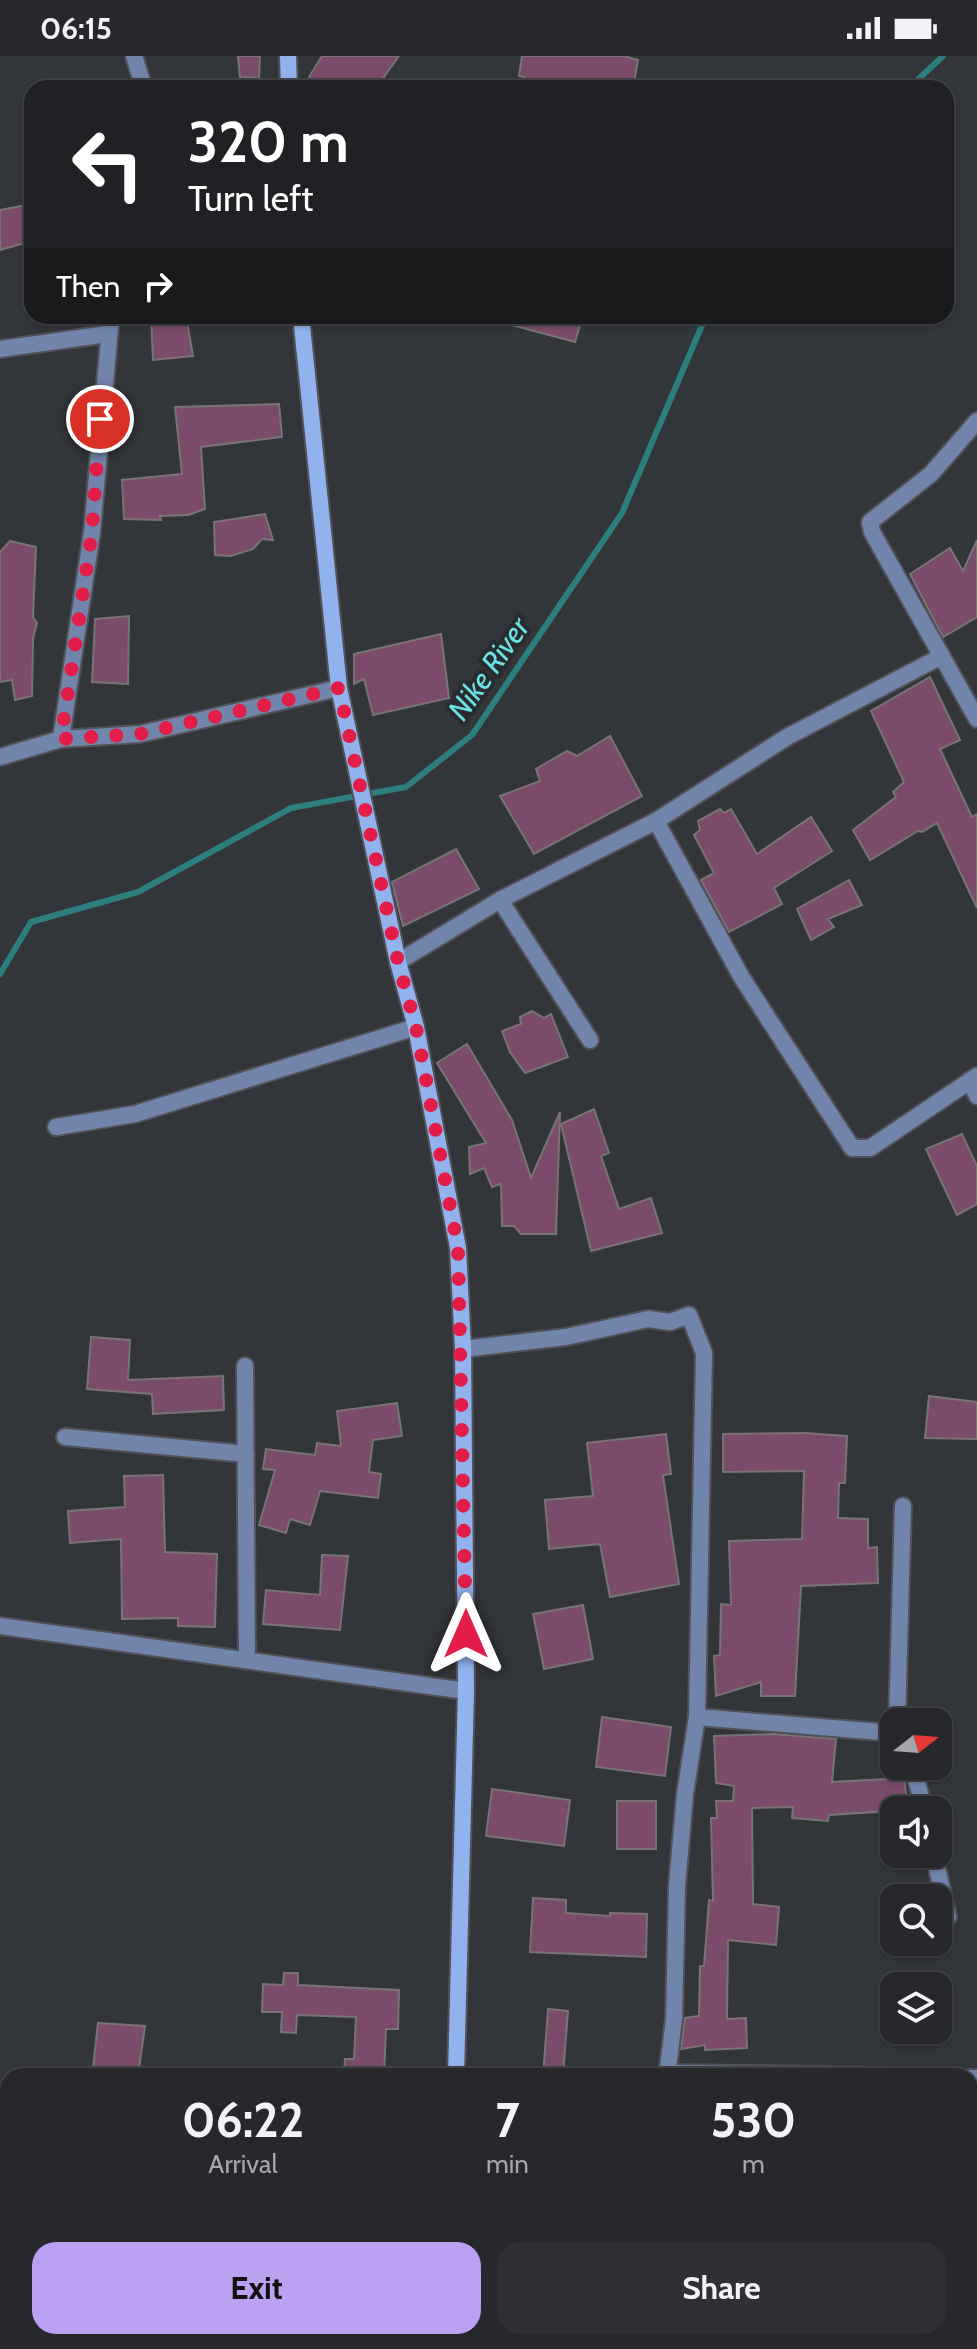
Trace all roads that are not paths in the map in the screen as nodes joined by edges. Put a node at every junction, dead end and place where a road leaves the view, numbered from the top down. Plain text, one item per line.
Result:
1 (134, 56) edge
2 (288, 56) edge
3 (142, 80) edge
4 (289, 80) edge
5 (109, 324) edge
6 (302, 324) edge
7 (107, 334) junction
8 (0, 349) edge
9 (977, 421) edge
10 (942, 656) junction
11 (339, 688) junction
12 (977, 719) edge
13 (61, 739) junction
14 (0, 757) edge
15 (656, 821) junction
16 (500, 900) junction
17 (398, 962) junction
18 (416, 1027) junction
19 (590, 1040) dead end
20 (974, 1078) edge
21 (977, 1096) edge
22 (56, 1127) dead end
23 (463, 1349) junction
24 (245, 1366) dead end
25 (65, 1437) dead end
26 (246, 1454) junction
27 (903, 1506) dead end
28 (0, 1626) edge
29 (247, 1660) junction
30 (466, 1691) junction
31 (897, 1708) edge
32 (697, 1717) junction
33 (880, 1732) edge
34 (456, 2068) edge
35 (668, 2068) edge

1 - 3 street
2 - 4 main road
5 - 7 street
6 - 11 main road
7 - 8 street
7 - 13 street
9 - 10 street
10 - 12 street
10 - 15 street
11 - 13 street
11 - 17 main road
13 - 14 street
15 - 16 street
15 - 20 street
16 - 17 street
16 - 19 street
17 - 18 main road
18 - 22 street
18 - 23 main road
20 - 21 street
23 - 30 main road
23 - 32 street
24 - 26 street
25 - 26 street
26 - 29 street
27 - 31 street
28 - 29 street
29 - 30 street
30 - 34 main road
32 - 33 street
32 - 35 street

